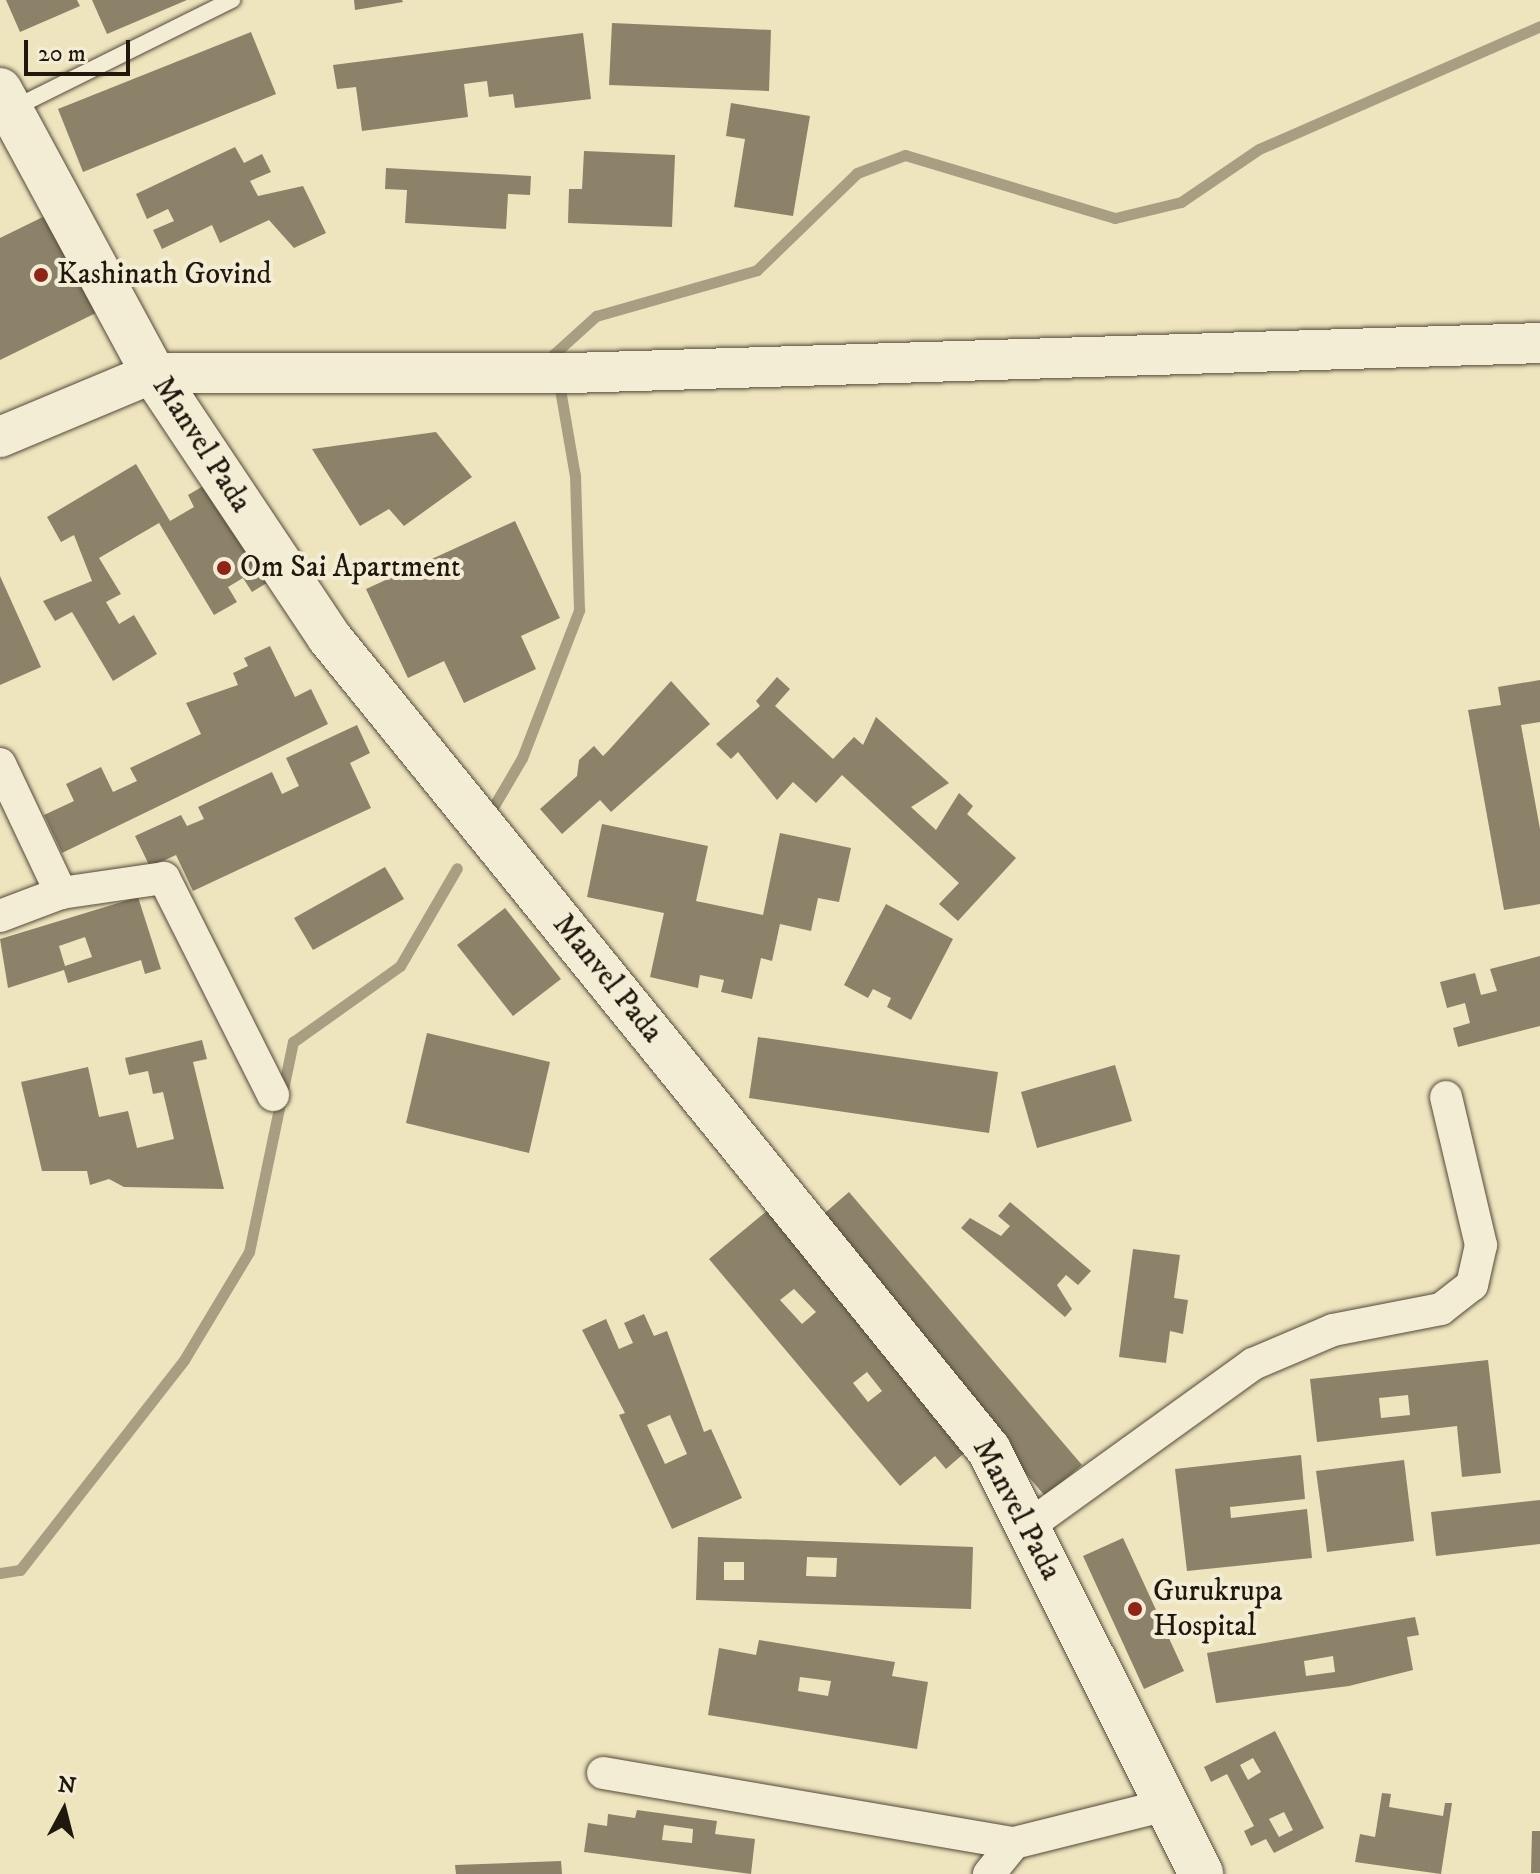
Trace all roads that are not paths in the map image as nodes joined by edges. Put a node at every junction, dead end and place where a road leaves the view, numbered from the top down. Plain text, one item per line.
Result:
1 (232, 0) edge
2 (5, 100) edge
3 (1540, 343) edge
4 (153, 373) junction
5 (0, 437) edge
6 (0, 764) edge
7 (61, 893) junction
8 (0, 916) edge
9 (273, 1095) dead end
10 (1446, 1097) dead end
11 (1027, 1527) junction
12 (603, 1773) dead end
13 (1166, 1805) junction
14 (1014, 1843) junction
15 (989, 1874) edge
16 (1201, 1874) edge

1 - 2 lane
2 - 4 main road, Manvel Pada
3 - 4 street
4 - 5 street
4 - 11 main road, Manvel Pada
6 - 7 street
7 - 8 street
7 - 9 street
10 - 11 street
11 - 13 main road, Manvel Pada
12 - 14 street
13 - 14 street
13 - 16 main road, Manvel Pada
14 - 15 street

